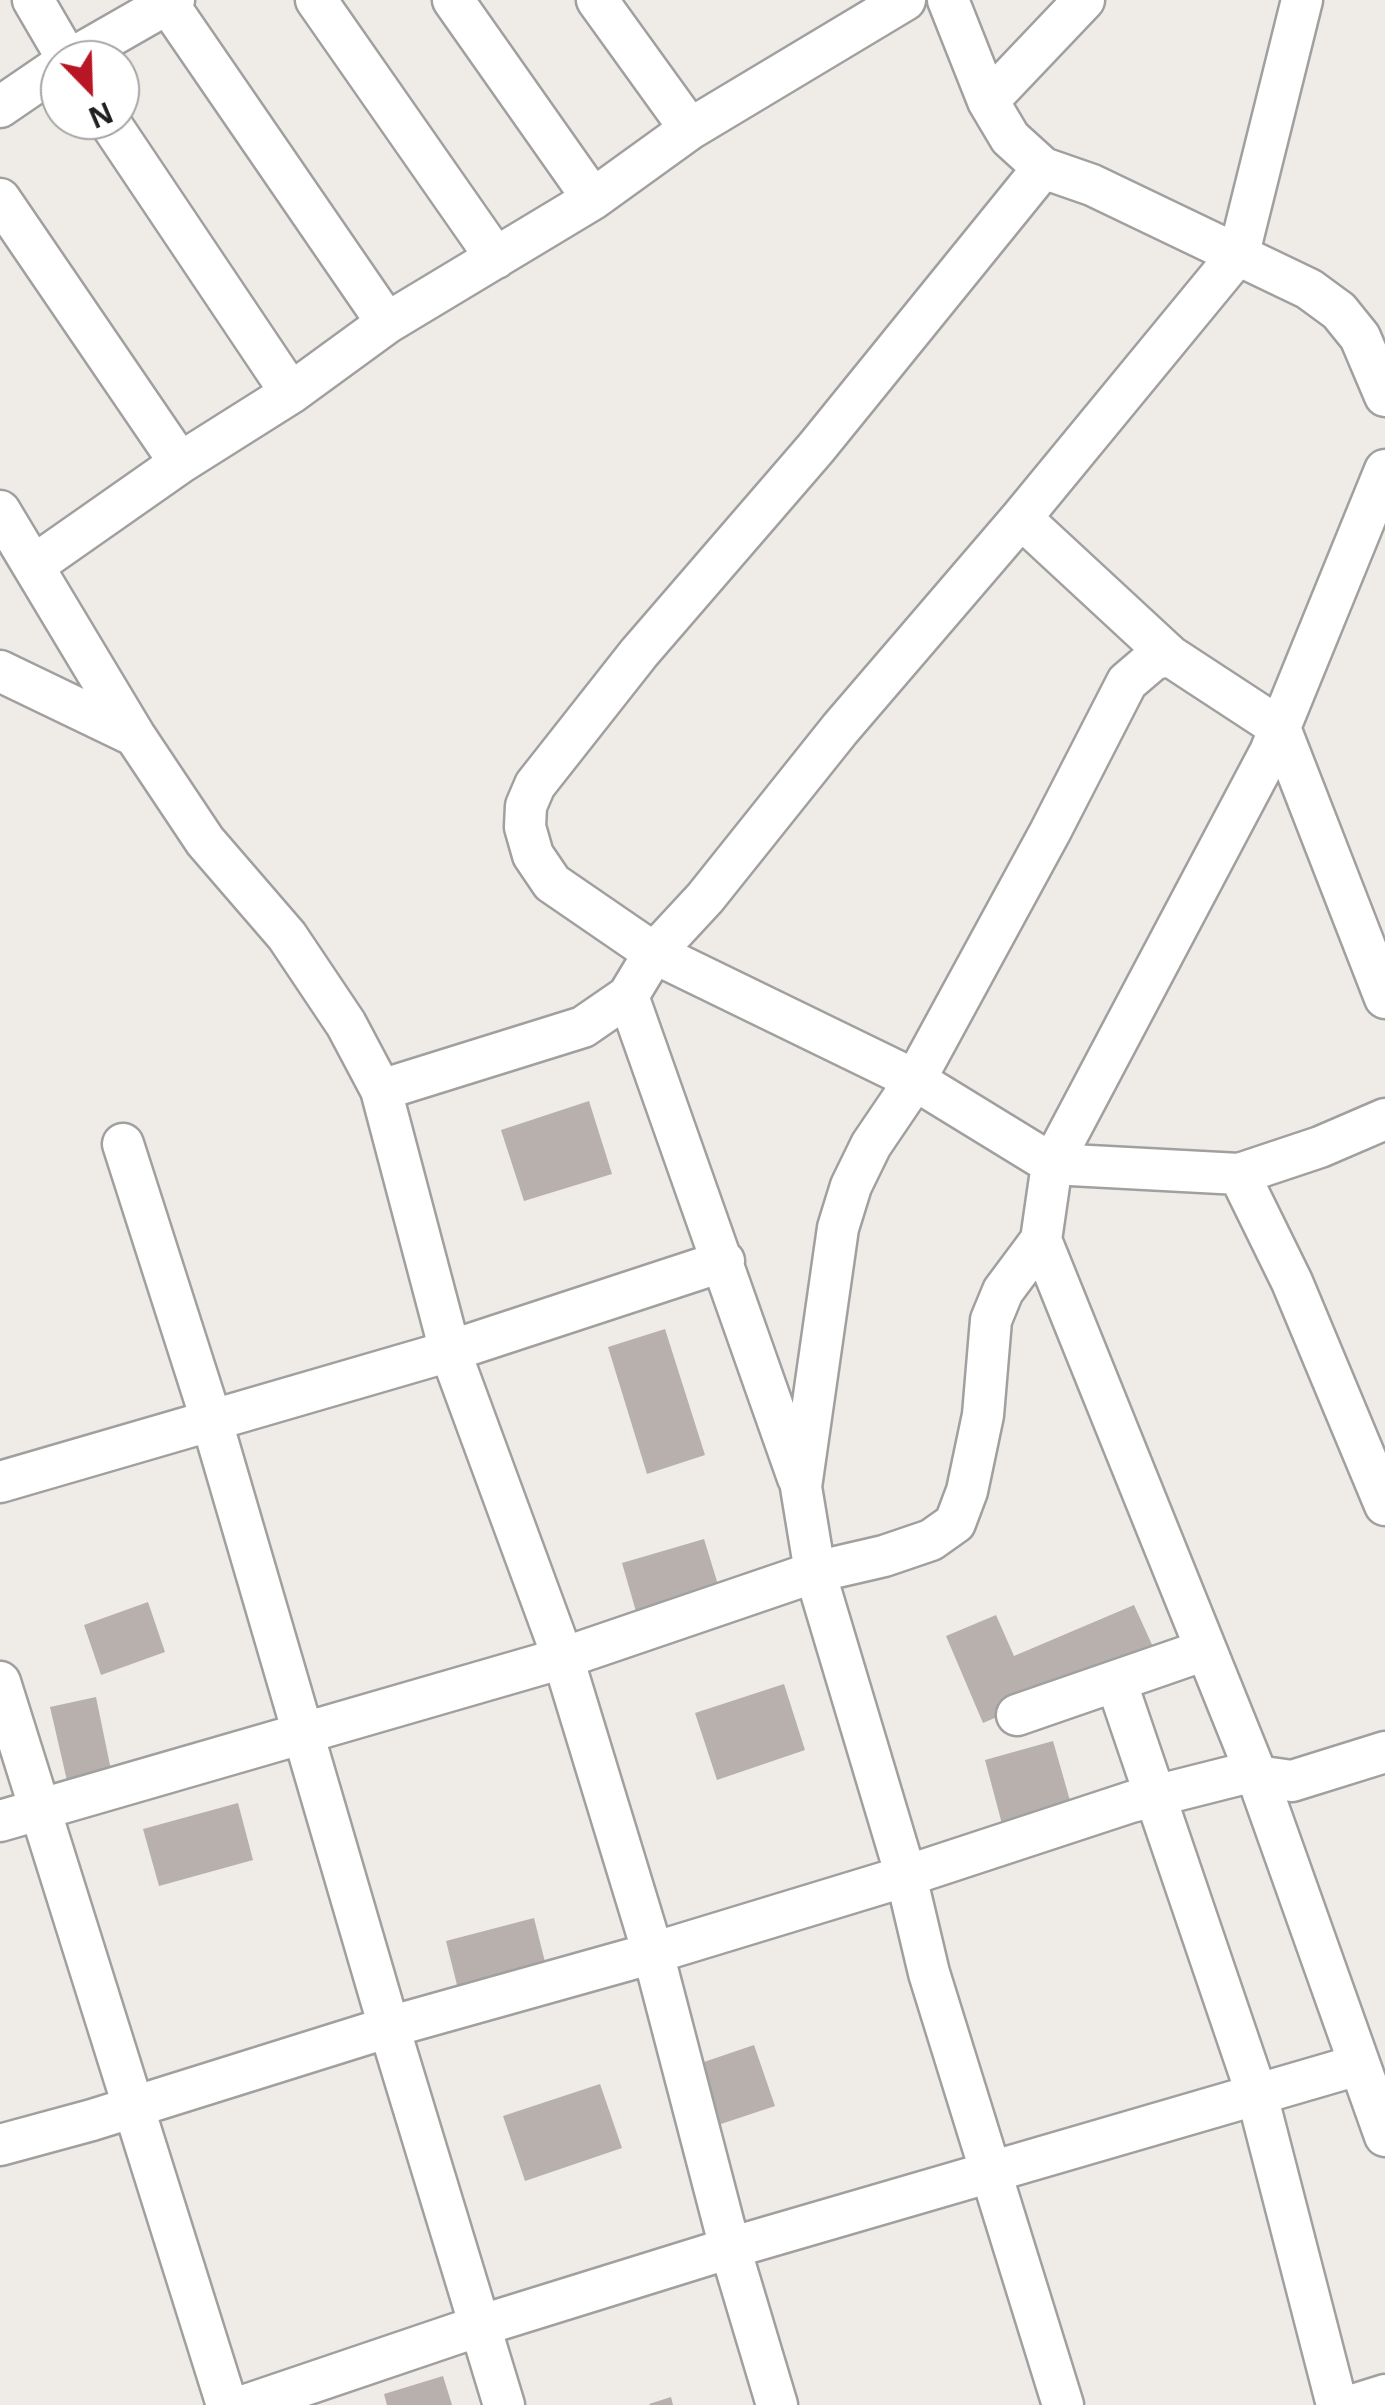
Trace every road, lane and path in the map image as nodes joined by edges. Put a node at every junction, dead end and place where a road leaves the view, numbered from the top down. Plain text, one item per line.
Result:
1 (33, 0) edge
2 (316, 0) edge
3 (453, 0) edge
4 (598, 0) edge
5 (905, 0) edge
6 (1084, 0) edge
7 (1302, 0) edge
8 (171, 2) edge
9 (949, 4) edge
10 (57, 40) edge
11 (104, 40) edge
12 (40, 80) edge
13 (988, 101) junction
14 (0, 107) edge
15 (690, 129) junction
16 (121, 140) edge
17 (1043, 168) junction
18 (0, 199) edge
19 (593, 199) junction
20 (1240, 254) junction
21 (496, 258) junction
22 (387, 323) junction
23 (291, 394) junction
24 (1385, 396) edge
25 (180, 463) junction
26 (1385, 470) edge
27 (0, 511) edge
28 (1021, 518) junction
29 (33, 566) junction
30 (1170, 656) junction
31 (0, 671) edge
32 (1280, 728) junction
33 (135, 736) junction
34 (654, 953) junction
35 (628, 996) junction
36 (1385, 998) edge
37 (916, 1080) junction
38 (381, 1090) junction
39 (1385, 1118) edge
40 (123, 1144) dead end
41 (1052, 1164) junction
42 (1238, 1174) junction
43 (1041, 1240) junction
44 (724, 1261) junction
45 (450, 1351) junction
46 (212, 1422) junction
47 (0, 1482) edge
48 (801, 1486) junction
49 (1385, 1506) edge
50 (815, 1572) junction
51 (1205, 1650) junction
52 (564, 1658) junction
53 (1116, 1681) junction
54 (0, 1682) edge
55 (1017, 1715) dead end
56 (305, 1733) junction
57 (1385, 1752) edge
58 (1257, 1776) junction
59 (1156, 1796) junction
60 (41, 1808) junction
61 (0, 1821) edge
62 (906, 1876) junction
63 (653, 1953) junction
64 (389, 2027) junction
65 (1358, 2065) junction
66 (1256, 2095) junction
67 (133, 2107) junction
68 (1385, 2136) edge
69 (0, 2144) edge
70 (990, 2175) junction
71 (730, 2248) junction
72 (479, 2326) junction
73 (1385, 2395) edge
74 (228, 2405) edge
75 (246, 2405) edge
76 (504, 2405) edge
77 (777, 2405) edge
78 (1063, 2405) edge
79 (1337, 2405) edge
80 (1353, 2405) edge

1 - 10 street
2 - 21 street
3 - 19 street
4 - 15 street
5 - 15 street
6 - 13 street
7 - 20 street
8 - 11 street
8 - 22 street
9 - 13 street
12 - 14 street
13 - 17 street
15 - 19 street
16 - 23 street
17 - 20 street
17 - 34 street
18 - 25 street
19 - 21 street
20 - 24 street
20 - 28 street
21 - 22 street
22 - 23 street
23 - 25 street
25 - 29 street
26 - 32 street
27 - 29 street
28 - 30 street
28 - 34 street
29 - 33 street
30 - 32 street
30 - 37 street
31 - 33 street
32 - 36 street
32 - 41 street
33 - 38 street
34 - 35 street
34 - 37 street
35 - 38 street
35 - 44 street
37 - 41 street
37 - 48 street
38 - 45 street
39 - 42 street
40 - 46 street
41 - 42 street
41 - 43 street
42 - 49 street
43 - 50 street
43 - 51 street
44 - 45 street
44 - 48 street
45 - 46 street
45 - 52 street
46 - 47 street
46 - 56 street
48 - 50 street
50 - 52 street
50 - 62 street
51 - 53 street
51 - 58 street
52 - 56 street
52 - 63 street
53 - 55 street
53 - 59 street
54 - 60 street
56 - 60 street
56 - 64 street
57 - 58 street
58 - 59 street
58 - 65 street
59 - 62 street
59 - 66 street
60 - 61 street
60 - 67 street
62 - 63 street
62 - 70 street
63 - 64 street
63 - 71 street
64 - 67 street
64 - 72 street
65 - 66 street
65 - 68 street
66 - 70 street
66 - 79 street
67 - 69 street
67 - 74 street
70 - 71 street
70 - 78 street
71 - 72 street
71 - 77 street
72 - 75 street
72 - 76 street
73 - 80 street

